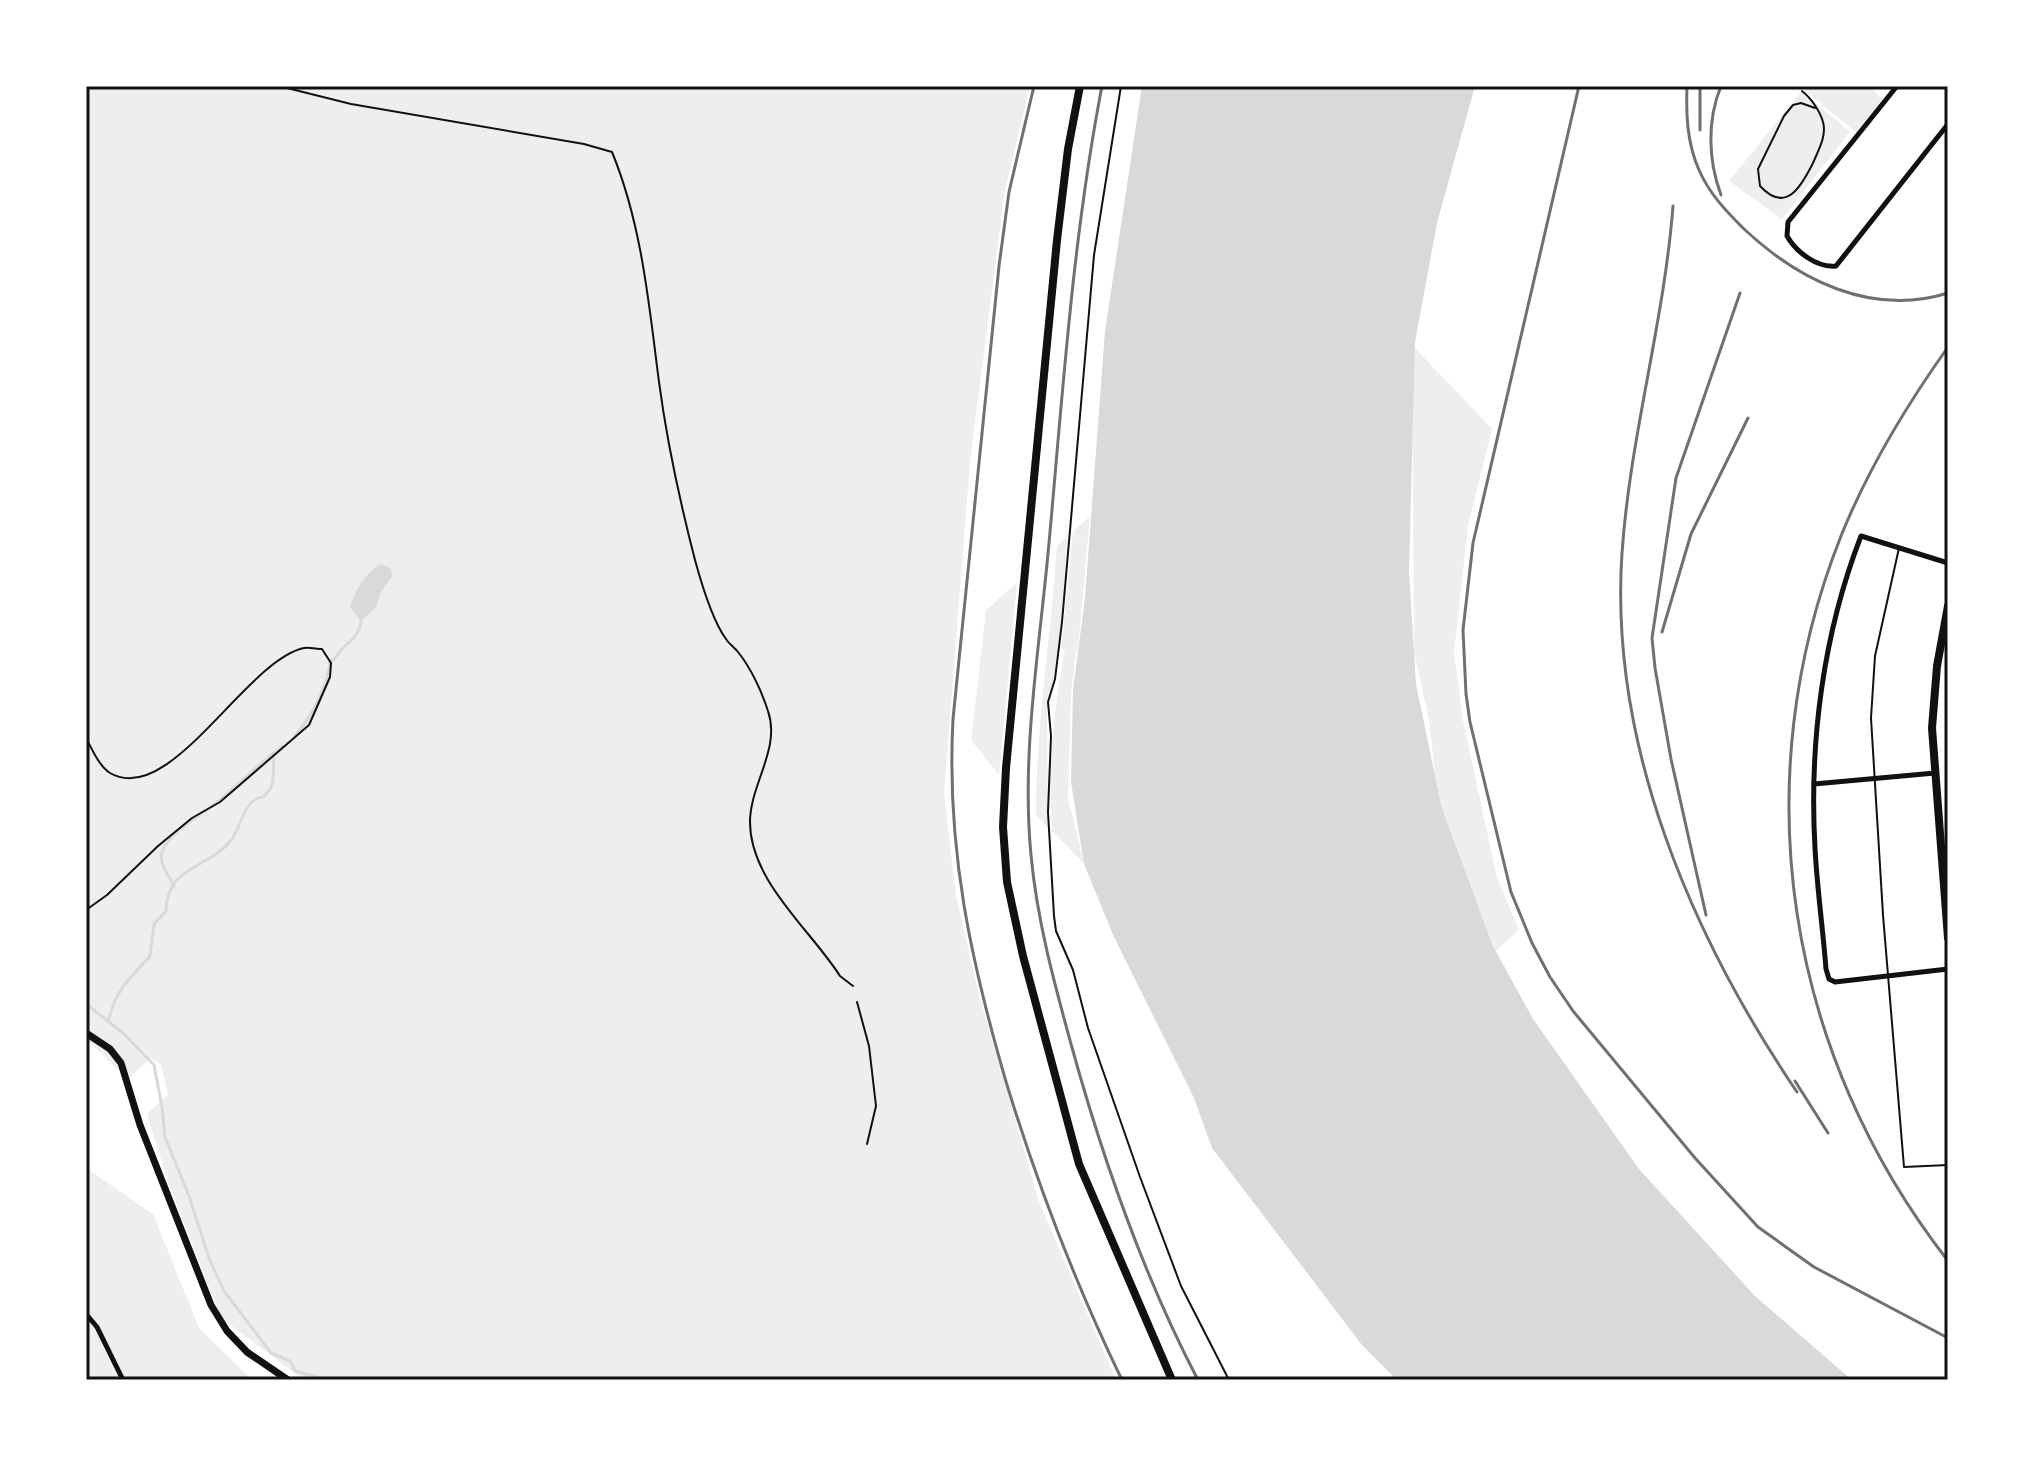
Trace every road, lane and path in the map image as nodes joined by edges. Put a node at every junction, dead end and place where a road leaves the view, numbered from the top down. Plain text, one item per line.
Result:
1 (279, 86) edge
2 (1080, 86) edge
3 (1121, 86) edge
4 (1897, 86) edge
5 (1802, 91) dead end
6 (1815, 108) junction
7 (1948, 124) edge
8 (1899, 548) junction
9 (1948, 563) edge
10 (1948, 606) edge
11 (86, 615) edge
12 (86, 638) edge
13 (86, 738) edge
14 (1935, 773) junction
15 (1875, 778) junction
16 (1814, 784) junction
17 (86, 910) edge
18 (1948, 925) edge
19 (1948, 938) edge
20 (1948, 969) edge
21 (1888, 975) junction
22 (853, 986) dead end
23 (857, 1002) dead end
24 (86, 1033) edge
25 (867, 1144) dead end
26 (1948, 1165) edge
27 (86, 1314) edge
28 (123, 1380) edge
29 (288, 1380) edge
30 (1172, 1380) edge
31 (1229, 1380) edge

1 - 22 path
2 - 30 main road
3 - 31 path
4 - 7 street
5 - 6 path
6 - 6 path
8 - 9 street
8 - 15 lane
8 - 16 street
10 - 14 main road
11 - 12 path
13 - 17 path
14 - 15 street
14 - 18 main road
15 - 16 street
15 - 21 lane
16 - 21 street
18 - 19 main road
20 - 21 street
21 - 26 lane
23 - 25 path
24 - 29 main road
27 - 28 street

